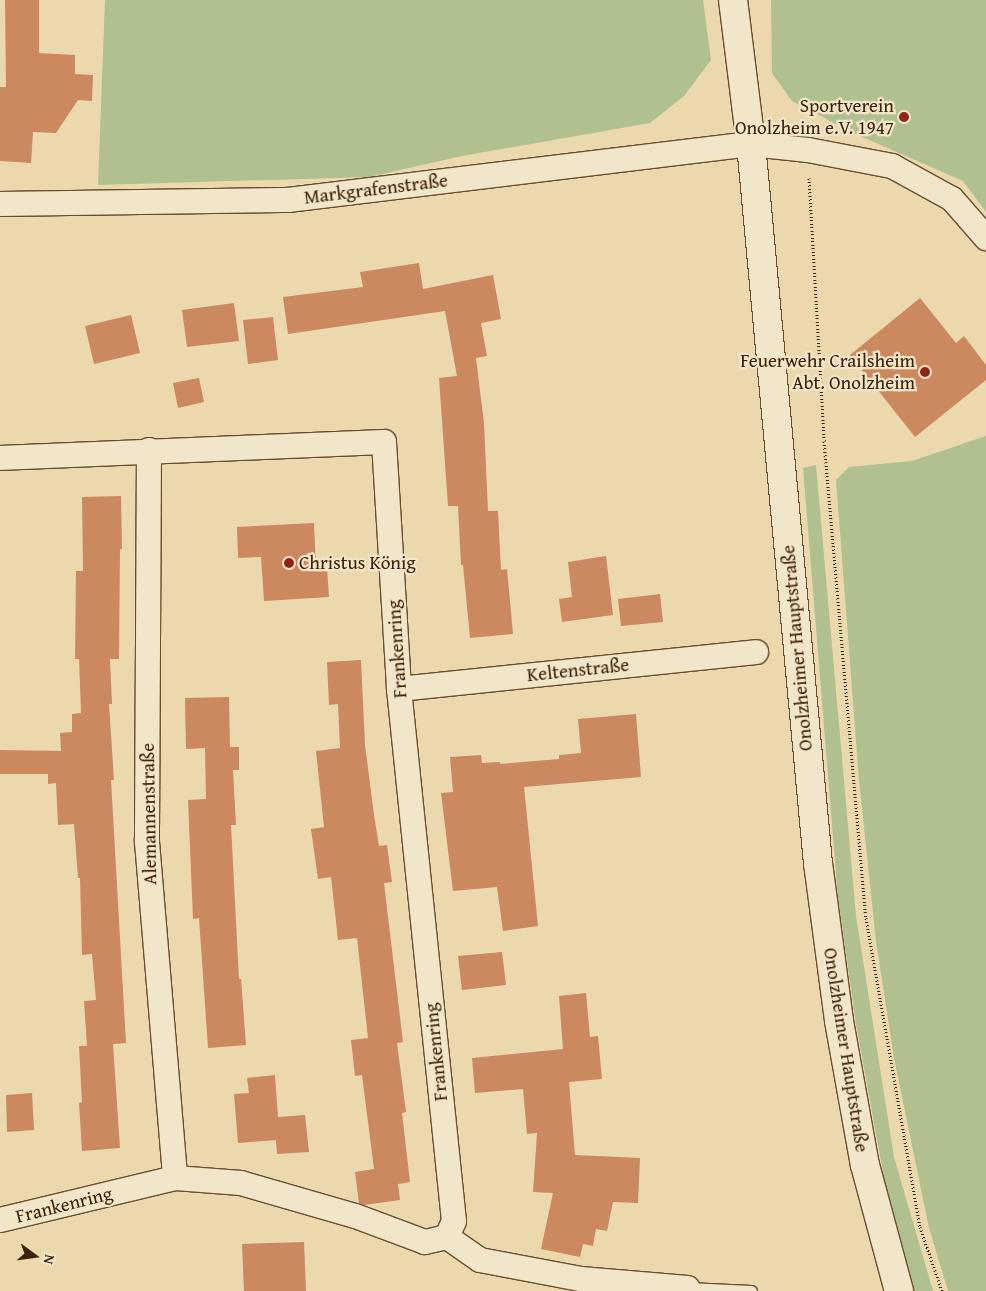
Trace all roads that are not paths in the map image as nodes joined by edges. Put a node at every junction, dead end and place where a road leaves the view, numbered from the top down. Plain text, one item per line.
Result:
1 (733, 0) edge
2 (750, 144) junction
3 (0, 204) edge
4 (986, 238) edge
5 (149, 450) junction
6 (0, 458) edge
7 (756, 652) dead end
8 (399, 689) junction
9 (175, 1178) junction
10 (0, 1220) edge
11 (447, 1237) junction
12 (688, 1288) joint
13 (752, 1291) edge
14 (899, 1291) edge

1 - 2 main road, Onolzheimer Hauptstraße
2 - 3 street, Markgrafenstraße
2 - 4 street, Markgrafenstraße
2 - 14 main road, Onolzheimer Hauptstraße
5 - 6 street, Frankenring
5 - 8 street, Frankenring
5 - 9 street, Alemannenstraße
7 - 8 street, Keltenstraße
8 - 11 street, Frankenring
9 - 10 street, Frankenring
9 - 11 street, Frankenring
11 - 12 street
12 - 13 lane

